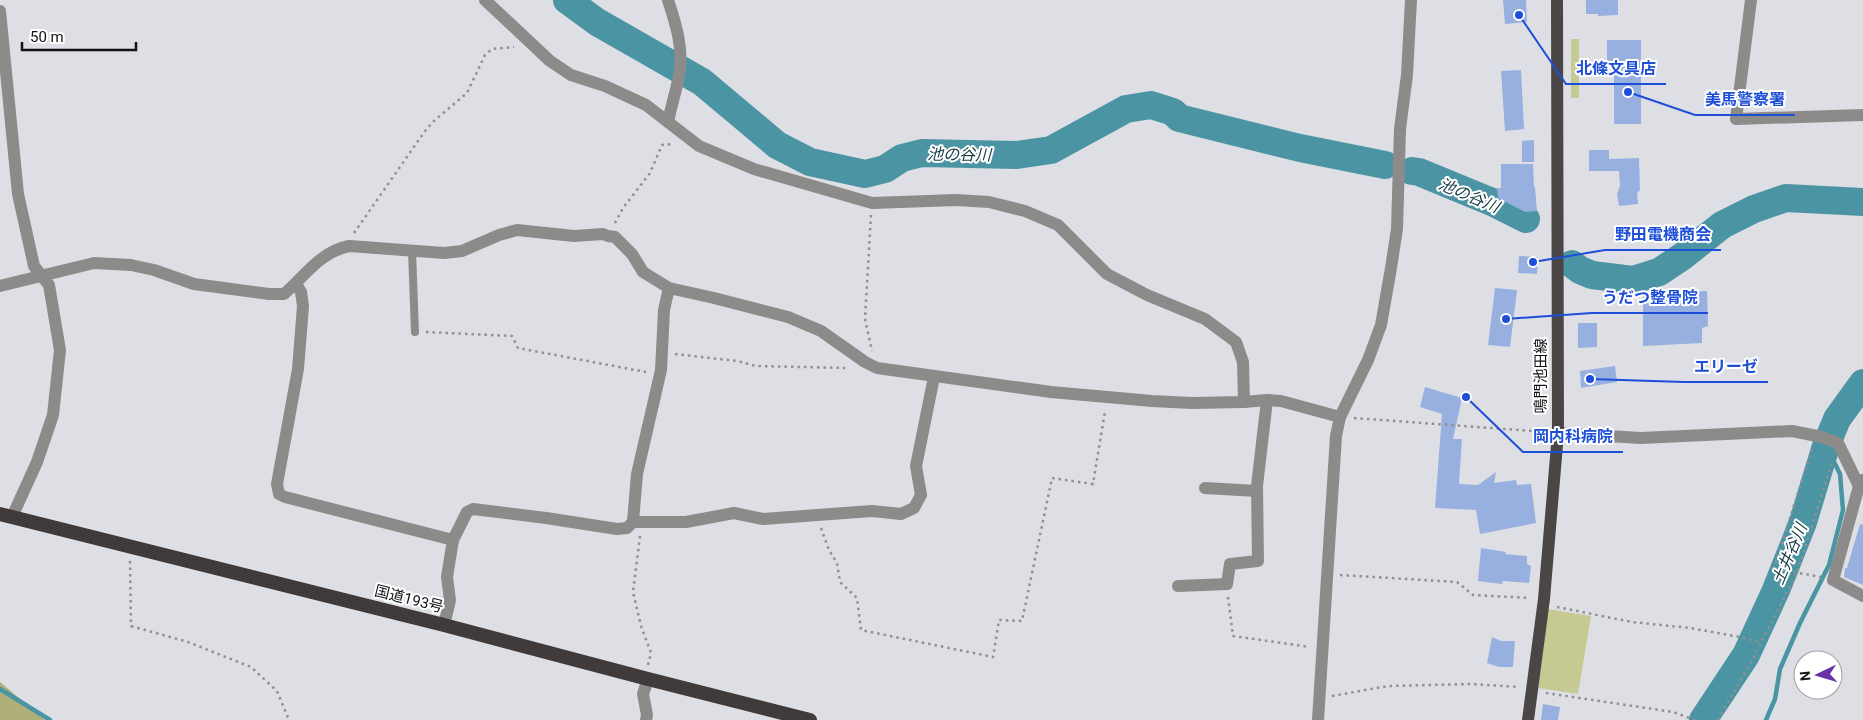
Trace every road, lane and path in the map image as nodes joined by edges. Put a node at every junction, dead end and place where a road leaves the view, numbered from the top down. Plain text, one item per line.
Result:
1 (485, 0) edge
2 (668, 0) edge
3 (1411, 0) edge
4 (1558, 0) edge
5 (1751, 0) edge
6 (0, 11) edge
7 (530, 41) junction
8 (1863, 115) edge
9 (668, 122) junction
10 (695, 143) junction
11 (872, 203) junction
12 (608, 236) junction
13 (348, 246) junction
14 (412, 250) junction
15 (43, 276) junction
16 (296, 284) junction
17 (0, 286) edge
18 (669, 288) junction
19 (418, 332) joint
20 (663, 353) junction
21 (870, 365) junction
22 (849, 368) dead end
23 (660, 375) junction
24 (934, 377) junction
25 (1107, 397) junction
26 (1267, 400) junction
27 (1244, 402) junction
28 (1340, 417) junction
29 (1558, 433) junction
30 (1824, 438) junction
31 (1830, 469) dead end
32 (1861, 482) edge
33 (1205, 488) dead end
34 (1257, 491) junction
35 (6, 515) edge
36 (820, 516) junction
37 (637, 522) junction
38 (454, 540) junction
39 (130, 546) junction
40 (1796, 573) junction
41 (1326, 574) junction
42 (1818, 576) dead end
43 (1227, 584) junction
44 (1178, 586) dead end
45 (1863, 596) edge
46 (1543, 602) junction
47 (444, 624) junction
48 (1761, 643) junction
49 (1322, 649) junction
50 (646, 679) junction
51 (1532, 689) junction
52 (1319, 698) junction
53 (1694, 719) edge
54 (289, 720) edge
55 (646, 720) edge
56 (810, 720) edge
57 (1318, 720) edge
58 (1528, 720) edge
59 (1718, 720) edge

1 - 7 street
2 - 9 street
3 - 28 street
4 - 29 main road, 鳴門池田線
5 - 8 street
6 - 15 street
7 - 9 street
7 - 13 path
9 - 10 street
10 - 11 street
10 - 12 path
11 - 21 path
11 - 27 street
12 - 14 street
12 - 18 street
13 - 14 street
13 - 16 street
14 - 19 lane
15 - 16 street
15 - 17 street
15 - 35 street
16 - 38 street
18 - 20 street
18 - 21 street
19 - 23 path
20 - 22 path
20 - 23 street
21 - 24 street
23 - 37 street
24 - 25 street
24 - 36 street
25 - 27 street
25 - 36 path
26 - 27 street
26 - 28 street
26 - 34 street
28 - 29 path
28 - 41 street
29 - 30 street
29 - 46 main road, 鳴門池田線
30 - 32 street
30 - 40 path
31 - 40 path
32 - 45 street
33 - 34 street
34 - 43 street
35 - 39 highway, 国道193号
36 - 37 street
37 - 38 street
37 - 50 path
38 - 47 street
39 - 47 highway, 国道193号
39 - 54 path
40 - 42 path
40 - 48 path
41 - 46 path
41 - 49 street
43 - 44 street
43 - 49 path
46 - 48 path
46 - 51 main road, 鳴門池田線
47 - 50 highway, 国道193号
48 - 59 path
49 - 52 street
50 - 55 street
50 - 56 highway, 国道193号
51 - 52 path
51 - 53 path
51 - 58 main road, 鳴門池田線
52 - 57 street

